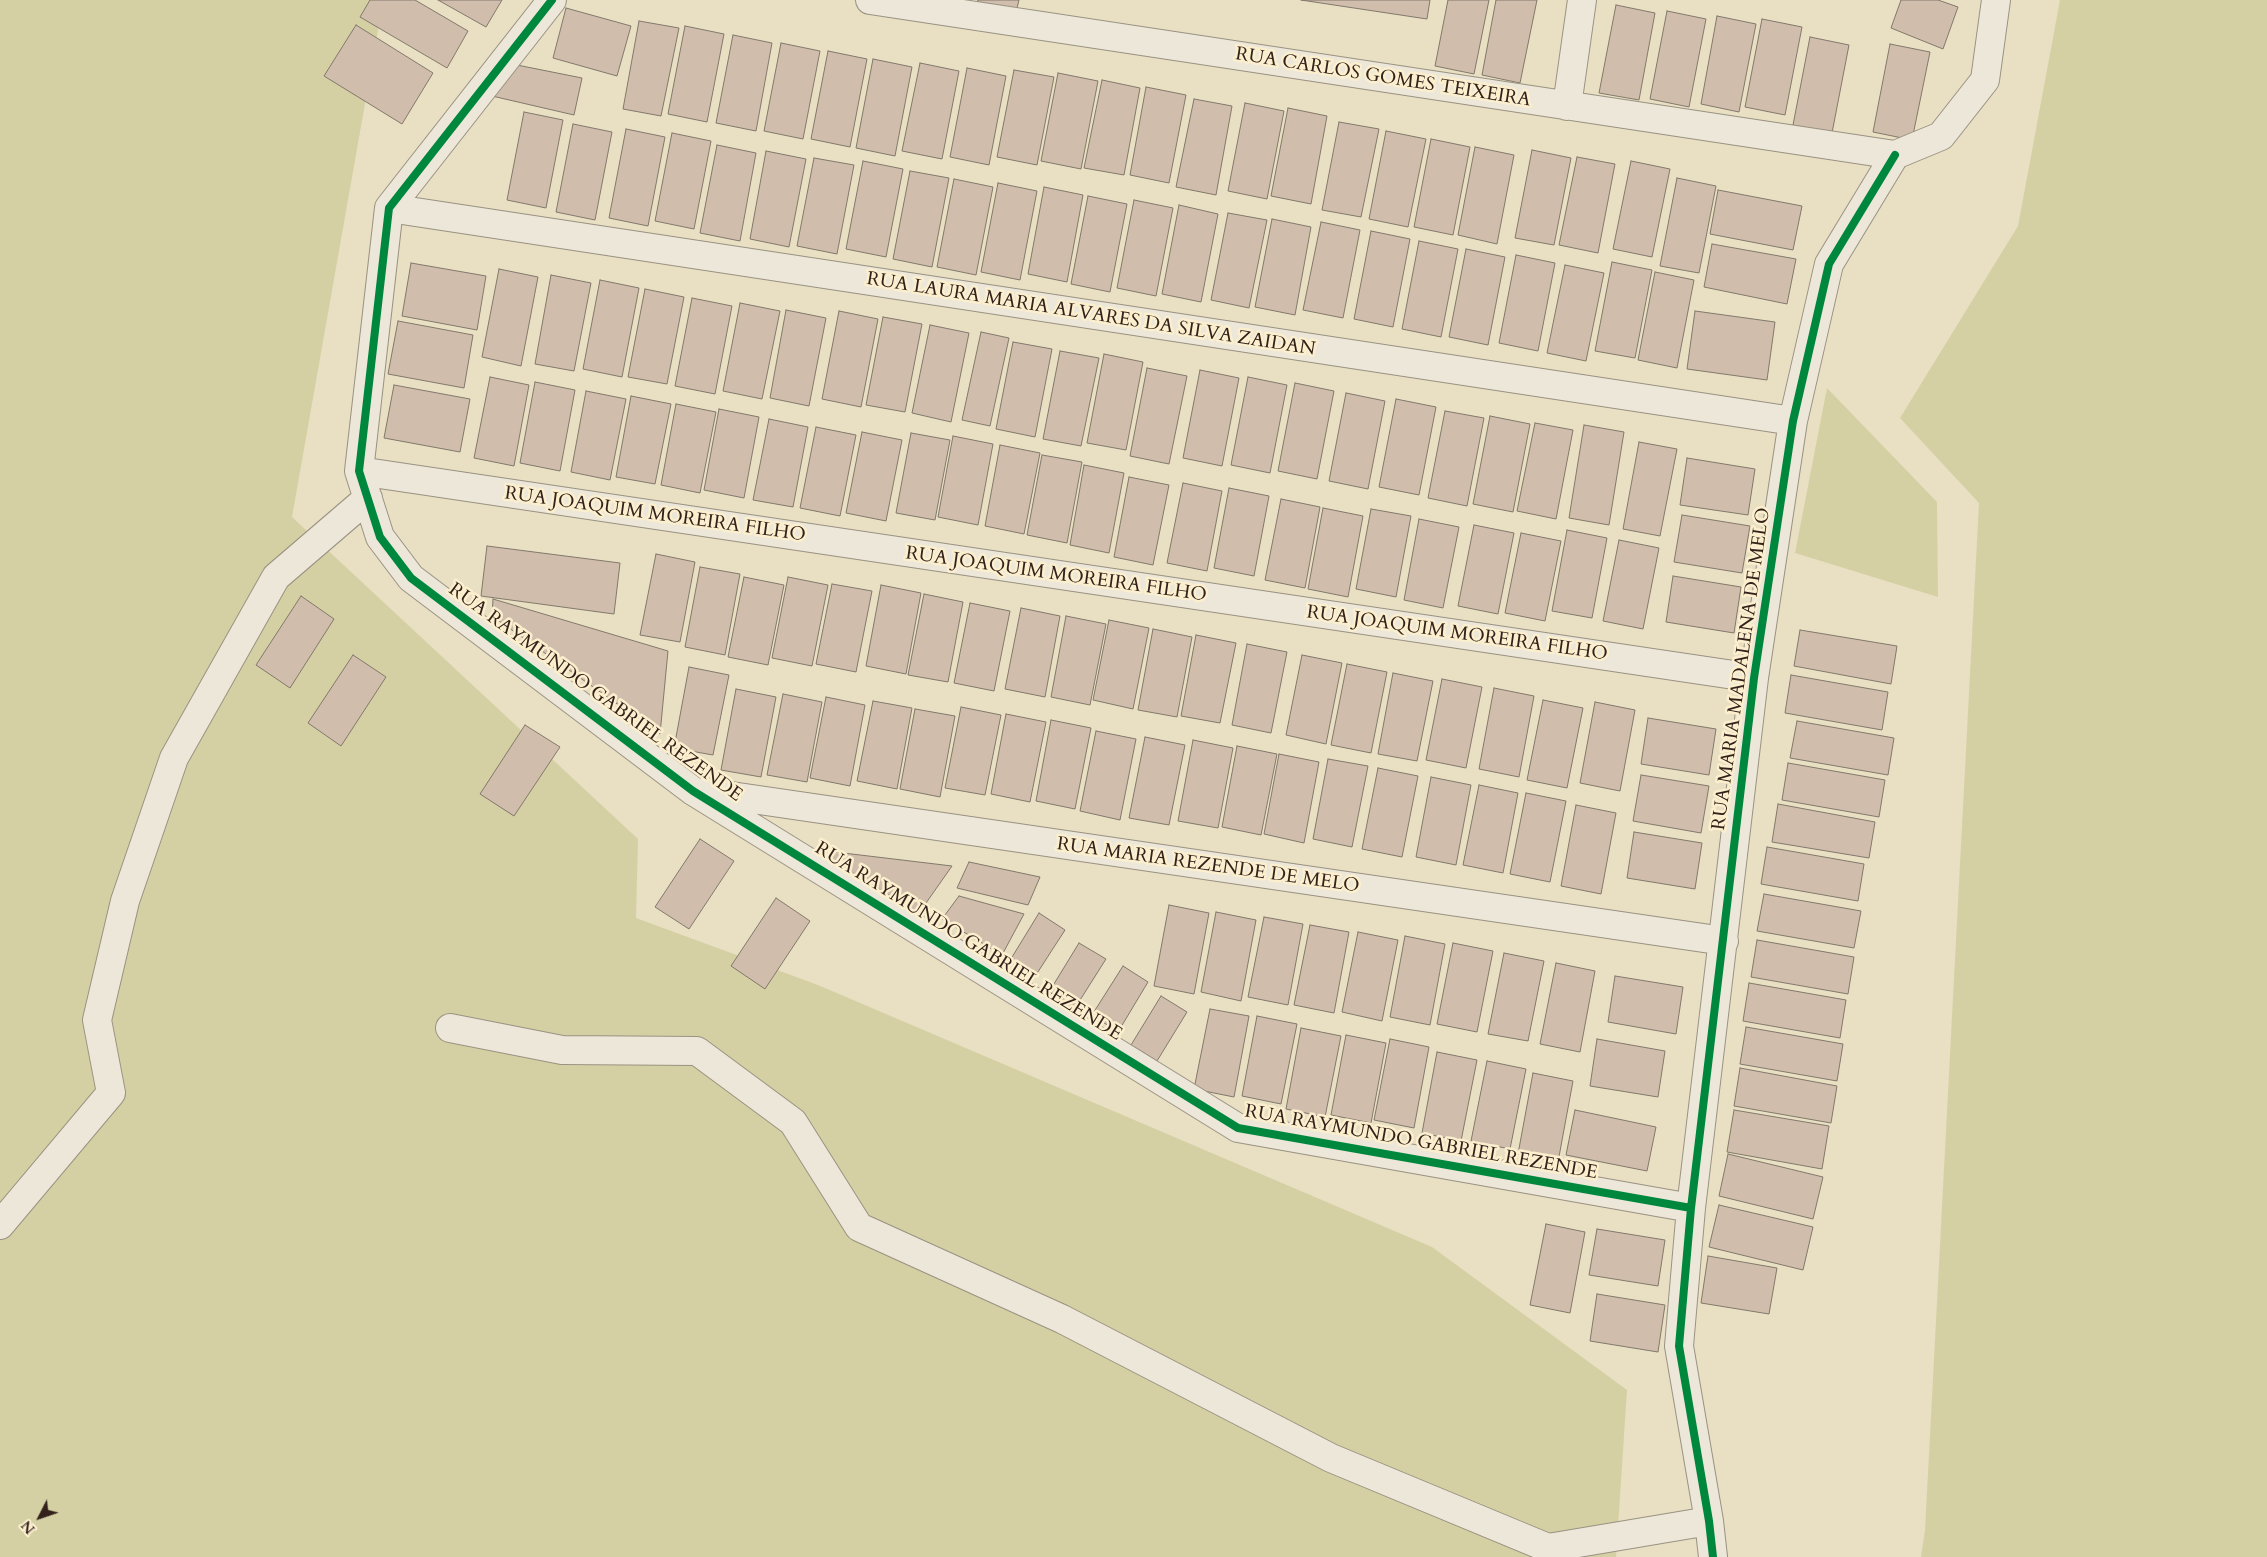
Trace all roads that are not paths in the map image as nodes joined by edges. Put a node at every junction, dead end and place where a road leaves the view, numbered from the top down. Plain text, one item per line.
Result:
1 (552, 0) edge
2 (874, 0) edge
3 (1582, 0) edge
4 (1996, 0) edge
5 (1567, 106) junction
6 (1895, 155) junction
7 (389, 208) junction
8 (1793, 421) junction
9 (358, 471) junction
10 (368, 498) junction
11 (1754, 678) junction
12 (692, 790) junction
13 (1724, 941) junction
14 (450, 1028) dead end
15 (1691, 1208) junction
16 (0, 1225) edge
17 (1709, 1521) junction
18 (1713, 1557) edge

1 - 7 street
2 - 5 street, RUA CARLOS GOMES TEIXEIRA
3 - 5 street
4 - 6 street
5 - 6 street, RUA CARLOS GOMES TEIXEIRA
6 - 8 street, RUA MARIA MADALENA DE MELO
7 - 8 street, RUA LAURA MARIA ALVARES DA SILVA ZAIDAN
7 - 9 street
8 - 11 street, RUA MARIA MADALENA DE MELO
9 - 10 street, RUA RAYMUNDO GABRIEL REZENDE
9 - 11 street, RUA JOAQUIM MOREIRA FILHO
10 - 12 street, RUA RAYMUNDO GABRIEL REZENDE
10 - 16 street
11 - 13 street, RUA MARIA MADALENA DE MELO
12 - 13 street, RUA MARIA REZENDE DE MELO
12 - 15 street, RUA RAYMUNDO GABRIEL REZENDE
13 - 15 street, RUA MARIA MADALENA DE MELO
14 - 17 street
15 - 17 street, RUA MARIA MADALENA DE MELO
17 - 18 street, RUA MARIA MADALENA DE MELO

